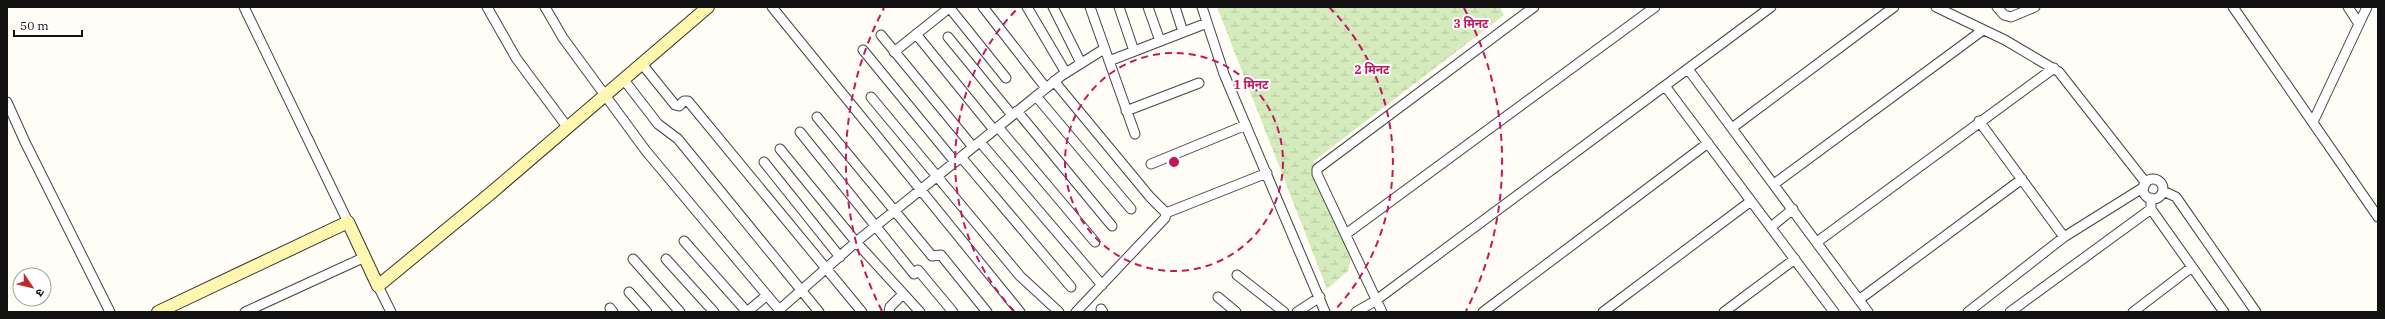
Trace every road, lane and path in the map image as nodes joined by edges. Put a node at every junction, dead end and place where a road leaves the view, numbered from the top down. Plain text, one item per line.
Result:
1 (244, 7) edge
2 (487, 7) edge
3 (546, 7) edge
4 (708, 7) edge
5 (772, 7) edge
6 (949, 7) edge
7 (983, 7) edge
8 (1027, 7) edge
9 (1053, 7) edge
10 (1090, 7) edge
11 (1119, 7) edge
12 (1148, 7) edge
13 (1175, 7) edge
14 (1202, 7) edge
15 (1534, 7) edge
16 (1655, 7) edge
17 (1771, 7) edge
18 (1894, 7) edge
19 (1936, 7) edge
20 (1997, 7) edge
21 (2033, 7) edge
22 (2232, 7) edge
23 (2348, 7) edge
24 (2367, 7) edge
25 (1207, 23) junction
26 (2359, 24) junction
27 (1983, 30) junction
28 (1183, 32) junction
29 (916, 34) junction
30 (881, 35) dead end
31 (948, 37) dead end
32 (1160, 41) junction
33 (1104, 49) junction
34 (863, 50) dead end
35 (1134, 51) junction
36 (894, 52) junction
37 (1109, 61) junction
38 (1081, 63) junction
39 (642, 64) junction
40 (2054, 68) junction
41 (1688, 69) junction
42 (1066, 73) junction
43 (1006, 78) dead end
44 (624, 80) junction
45 (1054, 81) junction
46 (1199, 84) dead end
47 (1665, 86) junction
48 (1046, 88) junction
49 (606, 95) junction
50 (1036, 96) junction
51 (871, 97) dead end
52 (7, 102) edge
53 (1126, 111) junction
54 (1015, 113) junction
55 (817, 117) dead end
56 (1979, 122) junction
57 (2313, 122) junction
58 (1246, 125) junction
59 (568, 128) junction
60 (996, 128) junction
61 (1732, 128) junction
62 (800, 132) dead end
63 (1135, 134) dead end
64 (1708, 143) junction
65 (976, 144) junction
66 (780, 149) dead end
67 (958, 159) junction
68 (764, 162) dead end
69 (1151, 164) dead end
70 (1267, 173) junction
71 (937, 177) junction
72 (2022, 179) junction
73 (1774, 184) junction
74 (2145, 185) junction
75 (920, 190) junction
76 (2163, 191) junction
77 (2151, 198) junction
78 (1751, 201) junction
79 (1131, 209) dead end
80 (1793, 209) junction
81 (2150, 209) junction
82 (894, 211) junction
83 (1166, 212) junction
84 (2378, 217) edge
85 (348, 222) junction
86 (876, 226) junction
87 (1112, 226) dead end
88 (1771, 227) junction
89 (1346, 234) junction
90 (2064, 236) junction
91 (684, 241) dead end
92 (856, 242) junction
93 (1094, 242) dead end
94 (1817, 242) junction
95 (365, 257) junction
96 (840, 257) junction
97 (632, 258) dead end
98 (666, 259) dead end
99 (1795, 259) junction
100 (2192, 267) junction
101 (827, 268) junction
102 (1237, 275) dead end
103 (1102, 285) junction
104 (378, 286) junction
105 (1071, 287) dead end
106 (801, 290) junction
107 (629, 292) dead end
108 (902, 294) junction
109 (767, 295) junction
110 (1218, 297) dead end
111 (1320, 297) junction
112 (1860, 299) junction
113 (1375, 301) junction
114 (780, 311) edge
115 (110, 312) edge
116 (158, 312) edge
117 (244, 312) edge
118 (391, 312) edge
119 (646, 312) edge
120 (680, 312) edge
121 (714, 312) edge
122 (747, 312) edge
123 (819, 312) edge
124 (862, 312) edge
125 (889, 312) edge
126 (920, 312) edge
127 (953, 312) edge
128 (988, 312) edge
129 (1020, 312) edge
130 (1059, 312) edge
131 (1076, 312) edge
132 (1236, 312) edge
133 (1284, 312) edge
134 (1297, 312) edge
135 (1325, 312) edge
136 (1356, 312) edge
137 (1382, 312) edge
138 (1483, 312) edge
139 (1603, 312) edge
140 (1724, 312) edge
141 (1834, 312) edge
142 (1868, 312) edge
143 (1968, 312) edge
144 (2010, 312) edge
145 (2133, 312) edge
146 (2224, 312) edge
147 (2256, 312) edge

1 - 85 street
2 - 59 street
3 - 49 street
4 - 39 street
5 - 75 street
6 - 29 street
6 - 43 street
7 - 48 street
8 - 42 street
9 - 38 street
10 - 33 street
11 - 35 street
12 - 32 street
13 - 28 street
14 - 25 street
15 - 89 street
16 - 89 street
17 - 41 street
18 - 61 street
19 - 27 street
20 - 21 street
22 - 57 street
23 - 26 street
24 - 26 street
25 - 28 street
25 - 58 street
26 - 57 street
27 - 40 street
27 - 73 street
28 - 32 street
29 - 36 street
29 - 60 street
30 - 36 street
31 - 54 street
32 - 35 street
33 - 37 street
33 - 38 street
34 - 67 street
35 - 37 street
36 - 65 street
37 - 53 street
38 - 42 street
39 - 44 street
39 - 101 street
40 - 56 street
40 - 74 street
41 - 47 street
41 - 61 street
42 - 45 street
44 - 49 street
44 - 106 street
45 - 48 street
45 - 83 street
46 - 53 street
47 - 64 street
47 - 113 street
48 - 50 street
49 - 59 street
49 - 109 street
50 - 54 street
50 - 79 street
51 - 71 street
52 - 115 street
53 - 63 street
54 - 60 street
54 - 87 street
55 - 82 street
56 - 72 street
56 - 94 street
57 - 84 street
58 - 69 street
58 - 70 street
59 - 104 street
60 - 65 street
60 - 93 street
61 - 73 street
62 - 86 street
64 - 78 street
64 - 138 street
65 - 67 street
65 - 103 street
66 - 92 street
67 - 71 street
67 - 105 street
68 - 96 street
70 - 83 street
70 - 111 street
71 - 75 street
71 - 130 street
72 - 90 street
72 - 112 street
73 - 80 street
74 - 76 street
74 - 77 street
74 - 90 street
75 - 82 street
75 - 129 street
76 - 77 street
76 - 147 street
77 - 81 street
78 - 88 street
78 - 139 street
80 - 88 street
80 - 94 street
81 - 100 street
81 - 144 street
82 - 86 street
82 - 128 street
83 - 103 street
85 - 95 street
85 - 116 street
86 - 92 street
86 - 127 street
88 - 99 street
89 - 113 street
90 - 143 street
91 - 122 street
92 - 96 street
92 - 108 street
94 - 112 street
95 - 104 street
95 - 117 street
96 - 101 street
97 - 120 street
98 - 121 street
99 - 140 street
99 - 141 street
100 - 145 street
100 - 146 street
101 - 106 street
101 - 124 street
102 - 133 street
103 - 131 street
104 - 118 street
106 - 114 street
106 - 123 street
107 - 119 street
108 - 125 street
108 - 126 street
109 - 114 street
109 - 122 street
110 - 132 street
111 - 134 street
111 - 135 street
112 - 142 street
113 - 136 street
113 - 137 street

